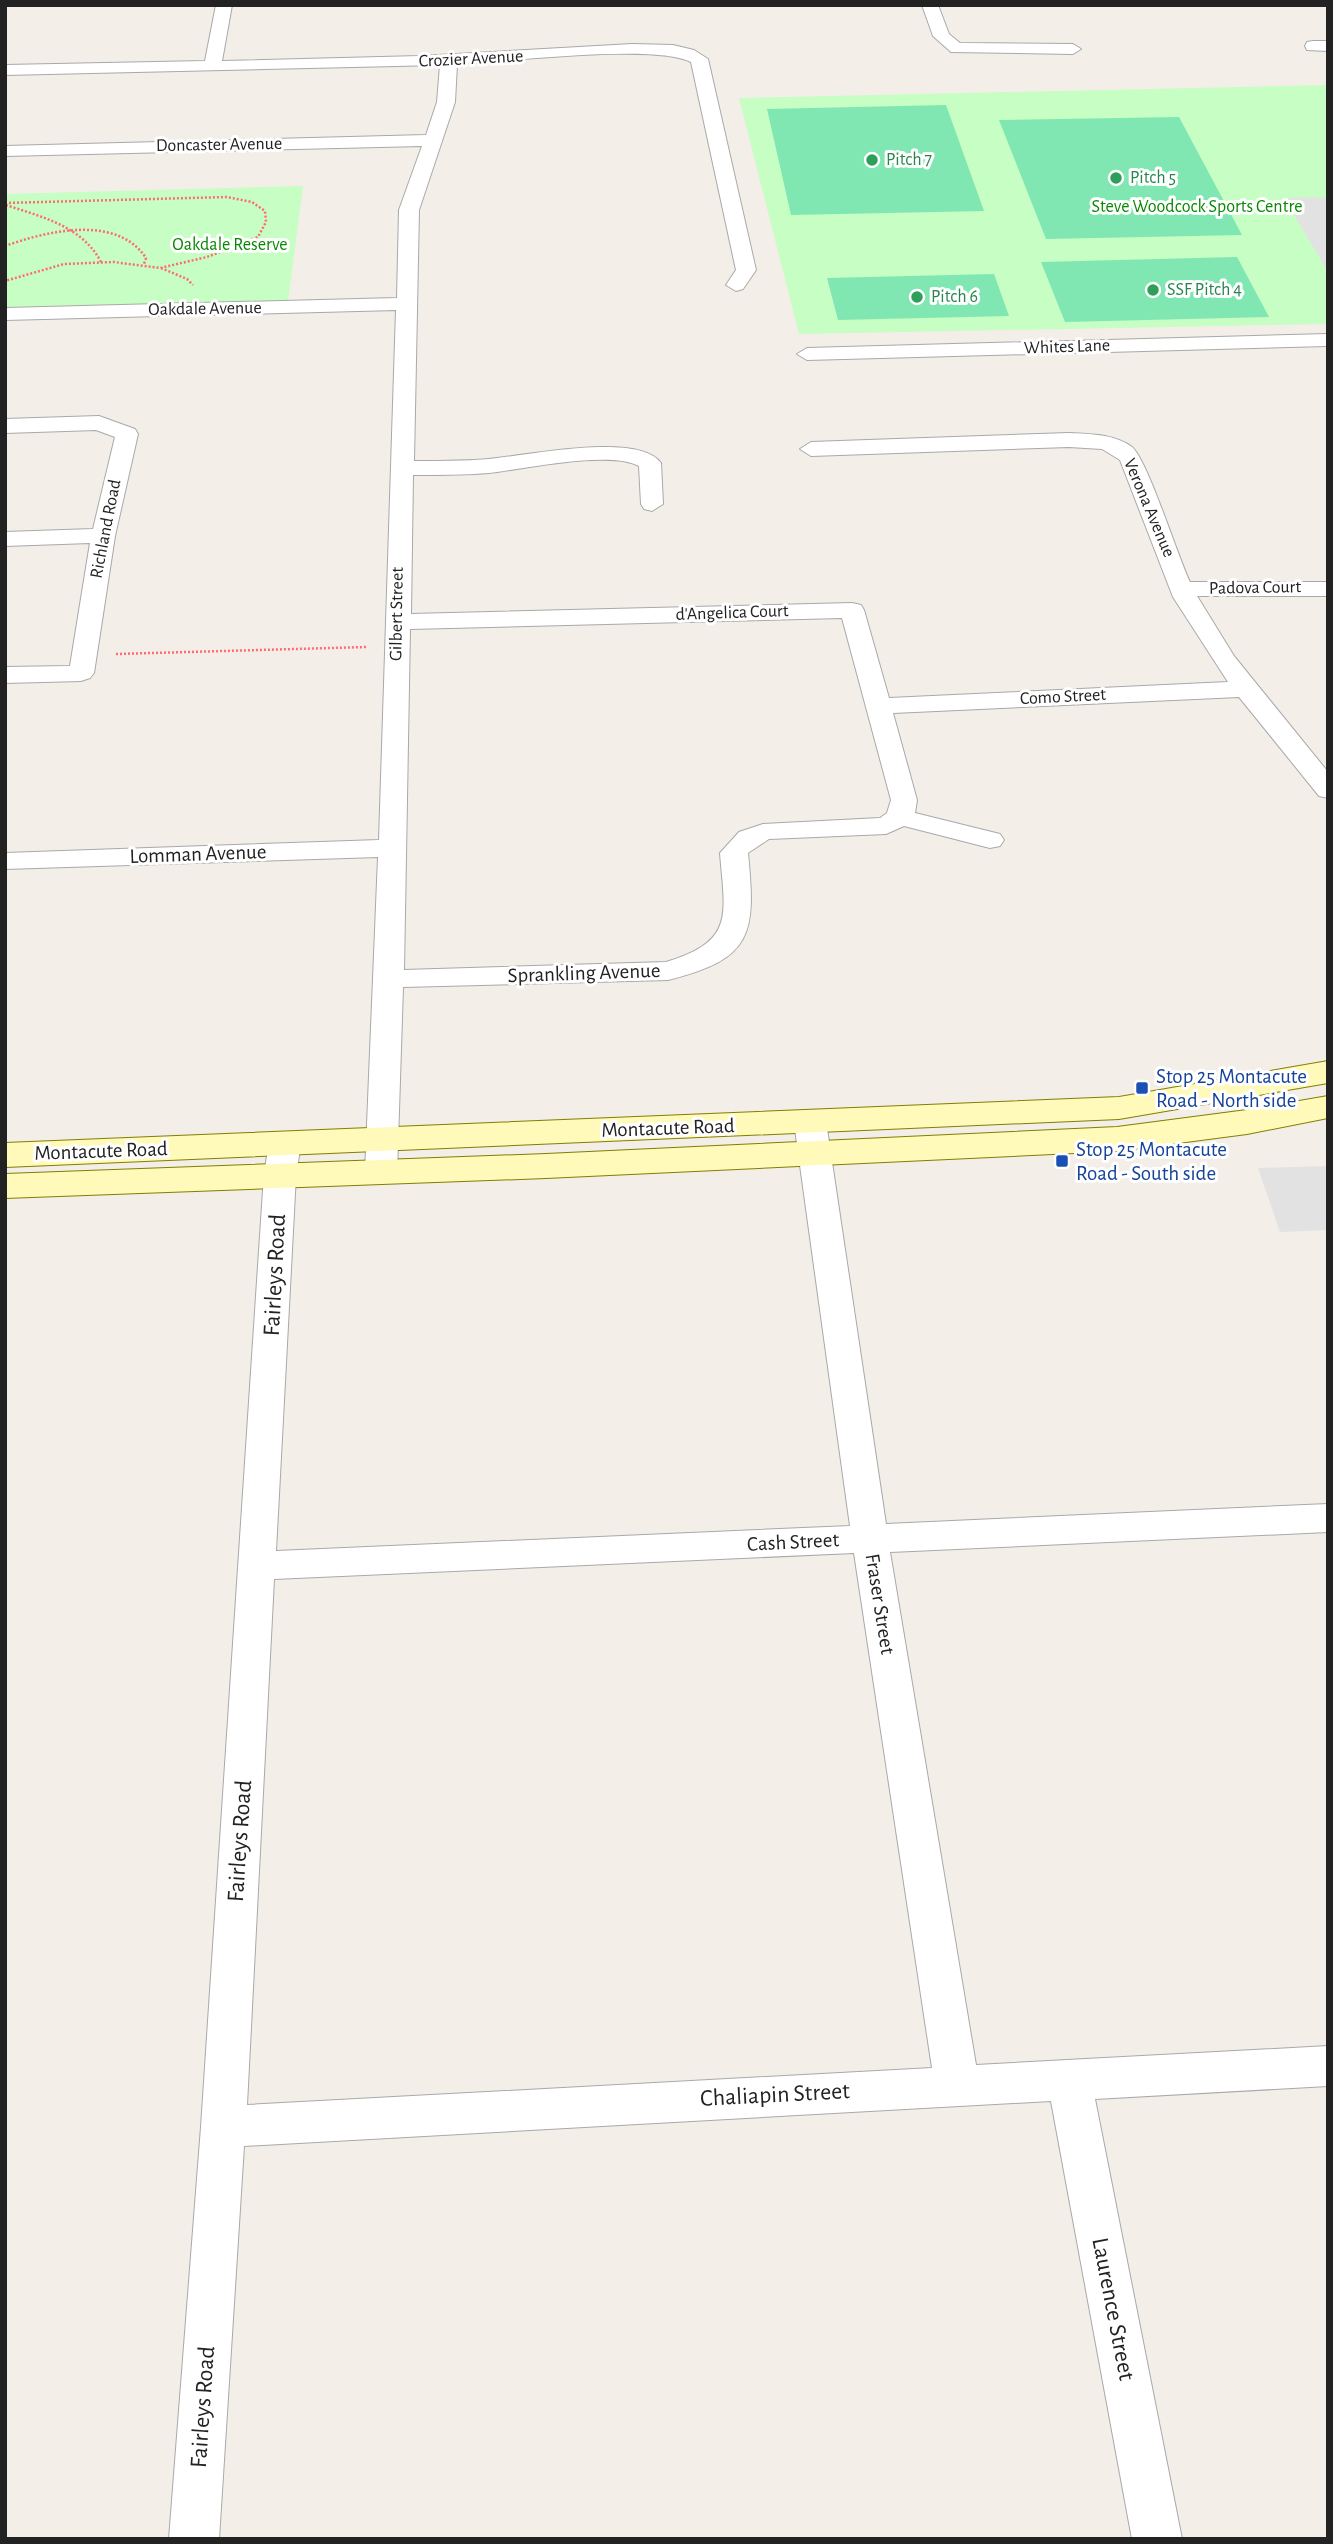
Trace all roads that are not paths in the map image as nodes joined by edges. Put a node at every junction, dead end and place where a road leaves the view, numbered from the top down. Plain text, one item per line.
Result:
1 (224, 5) edge
2 (930, 5) edge
3 (1073, 49) dead end
4 (449, 61) junction
5 (213, 66) junction
6 (5, 70) edge
7 (433, 140) junction
8 (5, 151) edge
9 (736, 285) dead end
10 (405, 304) junction
11 (5, 314) edge
12 (1328, 340) edge
13 (807, 354) dead end
14 (5, 426) edge
15 (811, 449) dead end
16 (401, 468) junction
17 (652, 504) dead end
18 (103, 536) junction
19 (5, 539) edge
20 (1182, 589) junction
21 (1328, 589) edge
22 (397, 622) junction
23 (5, 676) edge
24 (1247, 689) junction
25 (880, 706) junction
26 (1328, 790) edge
27 (893, 822) junction
28 (990, 840) dead end
29 (391, 848) junction
30 (5, 860) edge
31 (389, 979) junction
32 (1328, 1072) edge
33 (1328, 1107) edge
34 (812, 1138) junction
35 (5, 1155) edge
36 (381, 1157) junction
37 (283, 1159) junction
38 (5, 1186) edge
39 (1328, 1518) edge
40 (870, 1539) junction
41 (257, 1566) junction
42 (1328, 2066) edge
43 (1069, 2080) junction
44 (957, 2084) junction
45 (223, 2127) junction
46 (194, 2539) edge
47 (1157, 2539) edge

1 - 5 street
2 - 3 street
4 - 5 street, Crozier Avenue
4 - 7 street, Gilbert Street
4 - 9 street, Crozier Avenue
5 - 6 street, Crozier Avenue
7 - 8 street, Doncaster Avenue
7 - 10 street, Gilbert Street
10 - 11 street, Oakdale Avenue
10 - 16 street, Gilbert Street
12 - 13 street, Whites Lane
14 - 18 street, Richland Road
15 - 20 street, Verona Avenue
16 - 17 street
16 - 22 street, Gilbert Street
18 - 19 street
18 - 23 street, Richland Road
20 - 21 street, Padova Court
20 - 24 street, Verona Avenue
22 - 25 street, d'Angelica Court
22 - 29 street, Gilbert Street
24 - 25 street, Como Street
24 - 26 street, Verona Avenue
25 - 27 street, d'Angelica Court
27 - 28 street
27 - 31 street, Sprankling Avenue
29 - 30 street, Lomman Avenue
29 - 31 street, Gilbert Street
31 - 36 street, Gilbert Street
32 - 34 main road, Montacute Road
33 - 34 main road, Montacute Road
34 - 36 main road, Montacute Road
34 - 40 street, Fraser Street
35 - 37 main road, Montacute Road
36 - 37 main road, Montacute Road
37 - 38 main road, Montacute Road
37 - 41 street, Fairleys Road
39 - 40 street, Cash Street
40 - 41 street, Cash Street
40 - 44 street, Fraser Street
41 - 45 street, Fairleys Road
42 - 43 street, Chaliapin Street
43 - 44 street, Chaliapin Street
43 - 47 street, Laurence Street
44 - 45 street, Chaliapin Street
45 - 46 street, Fairleys Road

